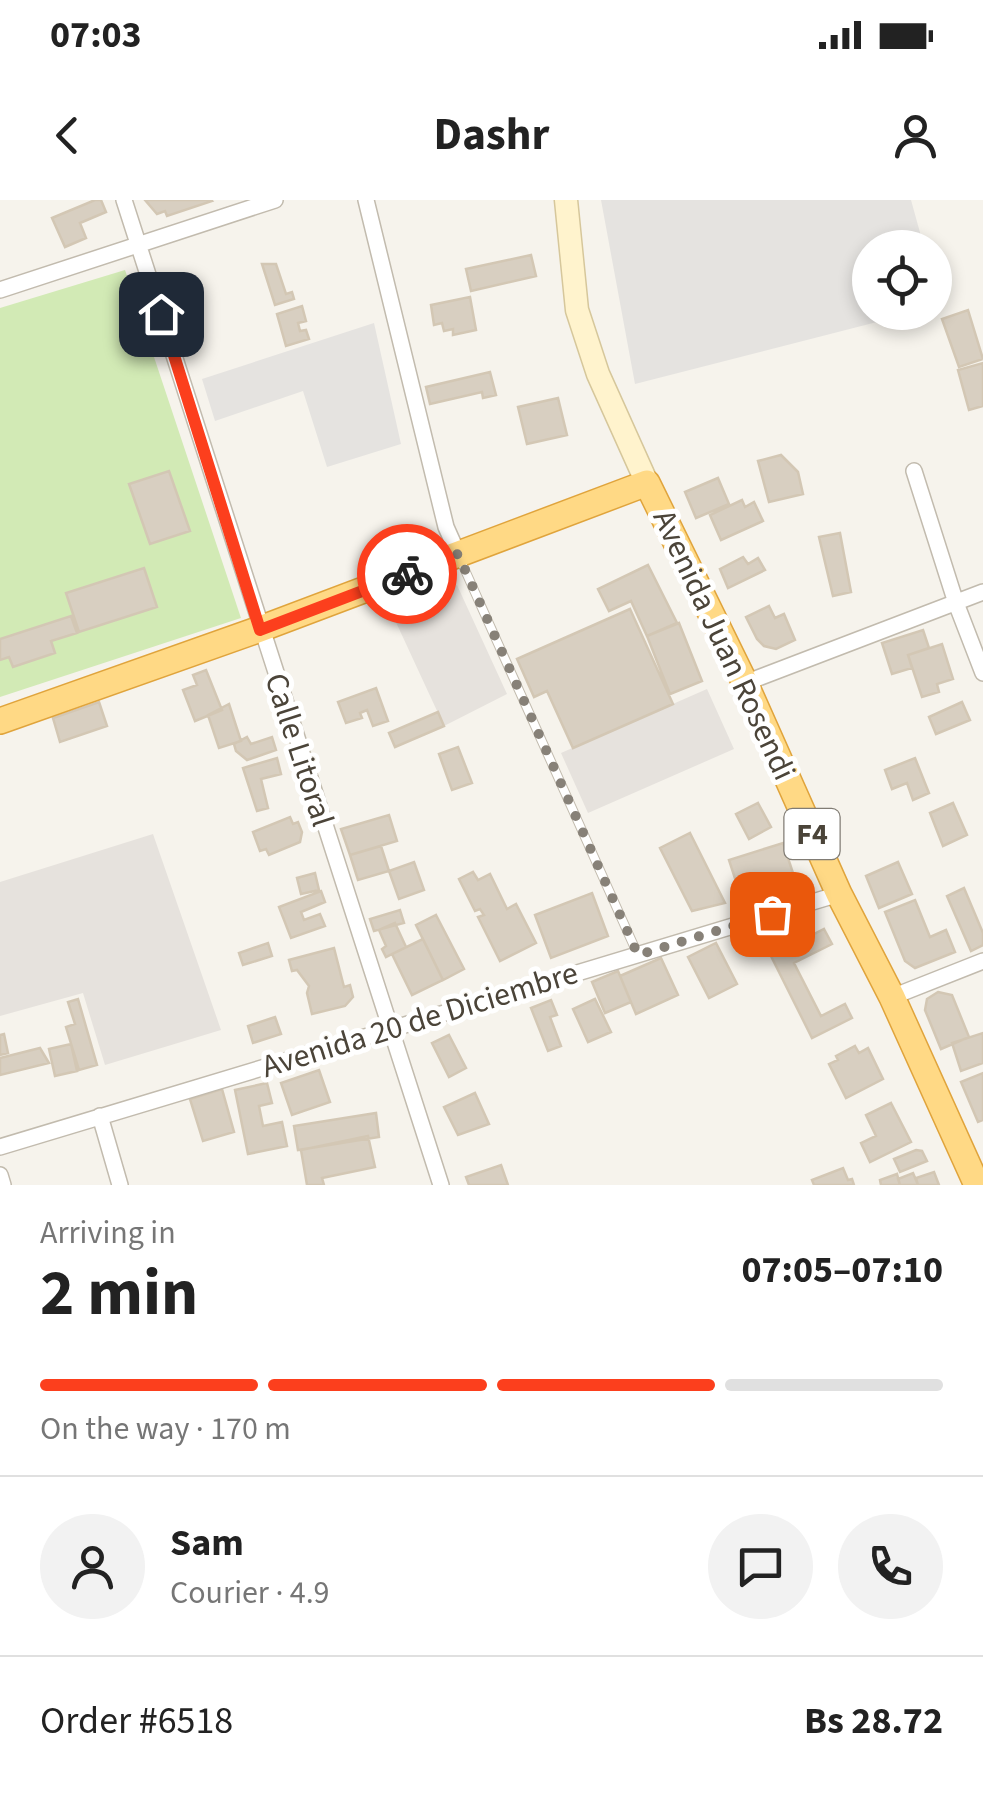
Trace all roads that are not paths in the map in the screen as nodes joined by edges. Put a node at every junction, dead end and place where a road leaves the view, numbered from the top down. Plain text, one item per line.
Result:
1 (124, 200) edge
2 (276, 200) edge
3 (366, 200) edge
4 (566, 200) edge
5 (138, 244) junction
6 (0, 290) edge
7 (914, 471) dead end
8 (647, 483) junction
9 (458, 554) junction
10 (983, 592) edge
11 (956, 602) junction
12 (260, 630) junction
13 (983, 673) edge
14 (744, 682) junction
15 (0, 721) edge
16 (839, 894) junction
17 (638, 955) junction
18 (983, 961) edge
19 (892, 997) junction
20 (390, 1028) junction
21 (100, 1116) junction
22 (0, 1146) edge
23 (0, 1174) edge
24 (3, 1185) edge
25 (120, 1185) edge
26 (441, 1185) edge
27 (977, 1185) edge

1 - 5 street, Calle Litoral
2 - 5 street
3 - 9 street
4 - 8 main road, Avenida Juan Rosendi
5 - 6 street
5 - 12 street, Calle Litoral
7 - 11 street
8 - 9 highway
8 - 14 highway, Avenida Juan Rosendi / F4
9 - 12 highway
9 - 17 lane
10 - 11 street
11 - 13 street
11 - 14 street
12 - 15 highway
12 - 20 street, Calle Litoral
14 - 16 highway, Avenida Juan Rosendi / F4
16 - 17 street, Avenida 20 de Diciembre
16 - 19 highway, Avenida Juan Rosendi / F4
17 - 20 street, Avenida 20 de Diciembre
18 - 19 street
19 - 27 highway, Avenida Juan Rosendi / F4
20 - 21 street, Avenida 20 de Diciembre
20 - 26 street, Calle Litoral
21 - 22 street, Avenida 20 de Diciembre
21 - 25 street
23 - 24 street

